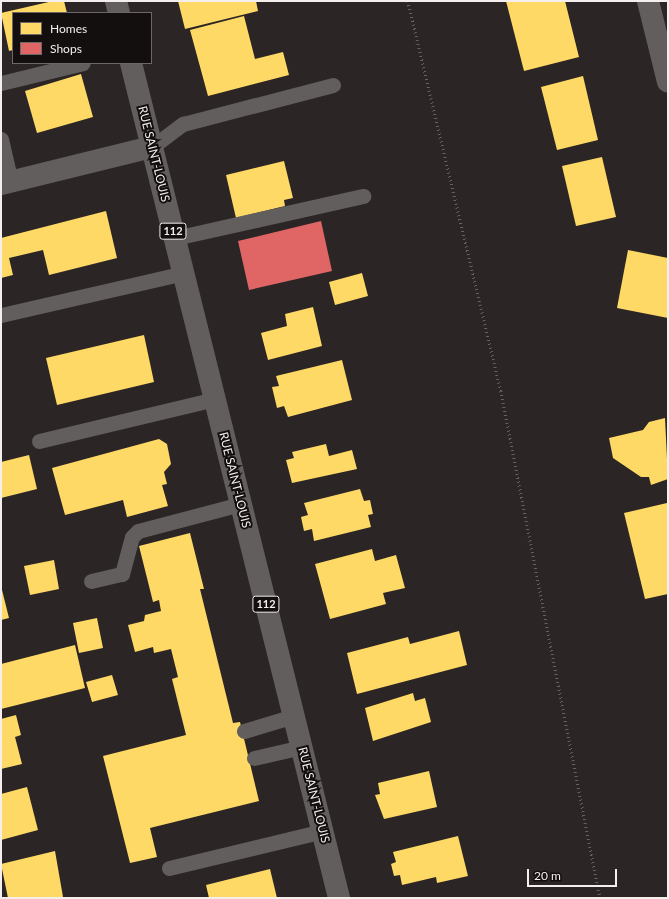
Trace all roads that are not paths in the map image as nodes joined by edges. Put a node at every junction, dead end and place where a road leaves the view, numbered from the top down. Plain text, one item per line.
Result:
1 (116, 1) edge
2 (648, 1) edge
3 (119, 12) edge
4 (79, 64) edge
5 (131, 64) edge
6 (668, 82) edge
7 (1, 83) edge
8 (333, 85) dead end
9 (1, 139) edge
10 (152, 147) junction
11 (6, 183) edge
12 (363, 196) dead end
13 (175, 238) junction
14 (184, 273) junction
15 (1, 315) edge
16 (215, 399) junction
17 (39, 441) dead end
18 (241, 504) junction
19 (90, 581) dead end
20 (294, 716) junction
21 (244, 731) dead end
22 (302, 747) junction
23 (254, 758) dead end
24 (323, 831) junction
25 (169, 868) dead end
26 (339, 898) edge

1 - 3 main road
2 - 6 street
4 - 7 lane
5 - 10 main road, RUE SAINT-LOUIS / 112
8 - 10 lane
9 - 11 lane
10 - 11 street
10 - 13 main road, RUE SAINT-LOUIS / 112
12 - 13 lane
13 - 14 main road, RUE SAINT-LOUIS / 112
14 - 15 lane
14 - 16 main road, RUE SAINT-LOUIS / 112
16 - 17 lane
16 - 18 main road, RUE SAINT-LOUIS / 112
18 - 19 lane
18 - 20 main road, RUE SAINT-LOUIS / 112
20 - 21 lane
20 - 22 main road, RUE SAINT-LOUIS / 112
22 - 23 lane
22 - 24 main road, RUE SAINT-LOUIS / 112
24 - 25 lane
24 - 26 main road, RUE SAINT-LOUIS / 112

